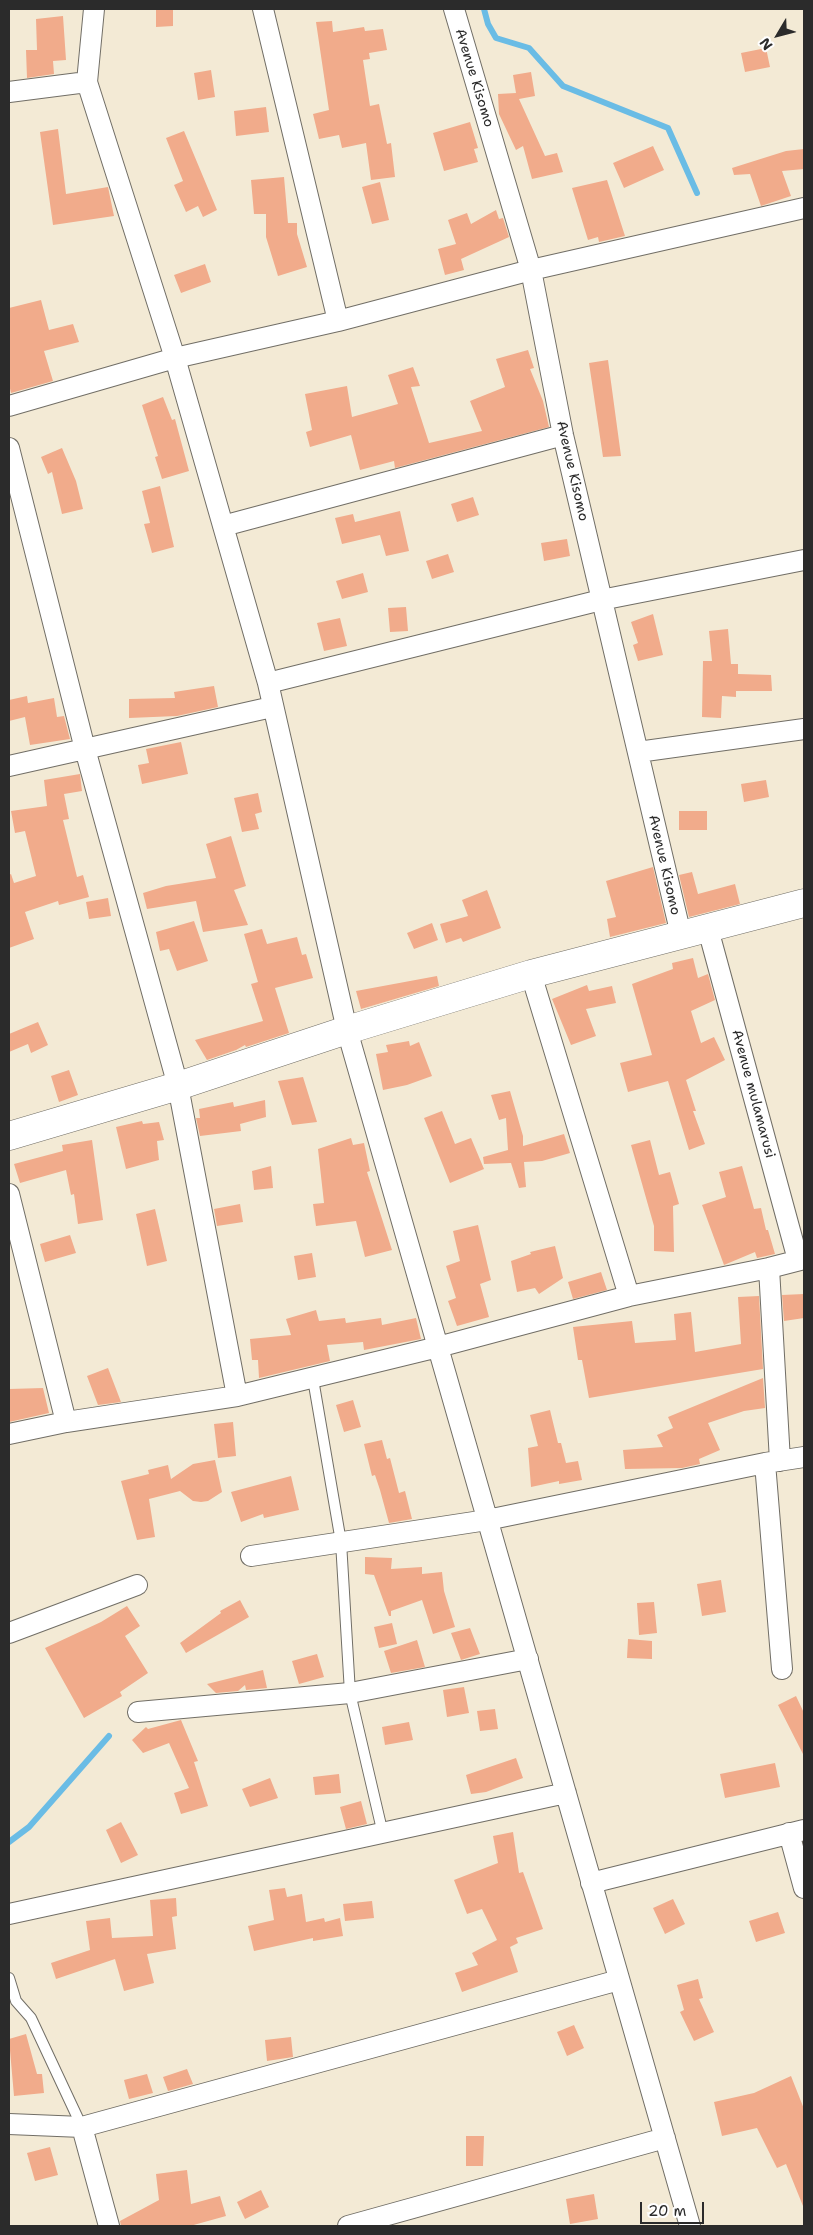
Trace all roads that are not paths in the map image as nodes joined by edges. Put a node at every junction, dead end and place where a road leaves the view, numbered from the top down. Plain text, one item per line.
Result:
1 (94, 9) edge
2 (263, 9) edge
3 (454, 9) edge
4 (87, 82) junction
5 (9, 92) edge
6 (804, 208) edge
7 (532, 270) junction
8 (338, 321) junction
9 (176, 358) junction
10 (9, 406) edge
11 (563, 435) junction
12 (9, 448) edge
13 (223, 526) junction
14 (804, 560) edge
15 (601, 600) junction
16 (268, 683) junction
17 (272, 707) junction
18 (804, 729) edge
19 (84, 749) junction
20 (638, 752) junction
21 (9, 766) edge
22 (804, 903) edge
23 (708, 929) junction
24 (681, 935) junction
25 (531, 974) junction
26 (347, 1030) junction
27 (178, 1086) junction
28 (9, 1136) edge
29 (9, 1194) edge
30 (801, 1259) edge
31 (769, 1268) junction
32 (629, 1296) junction
33 (438, 1347) junction
34 (313, 1378) junction
35 (237, 1396) junction
36 (66, 1422) junction
37 (9, 1434) edge
38 (804, 1457) edge
39 (773, 1462) junction
40 (487, 1520) junction
41 (341, 1542) junction
42 (251, 1556) dead end
43 (137, 1585) dead end
44 (9, 1633) edge
45 (528, 1659) junction
46 (782, 1669) dead end
47 (350, 1693) junction
48 (138, 1712) dead end
49 (566, 1793) junction
50 (796, 1831) edge
51 (383, 1834) junction
52 (591, 1883) junction
53 (804, 1888) edge
54 (9, 1914) edge
55 (9, 1978) edge
56 (619, 1980) junction
57 (9, 2124) edge
58 (82, 2127) junction
59 (665, 2138) junction
60 (109, 2226) edge
61 (348, 2226) edge
62 (690, 2226) edge

1 - 4 street
2 - 8 street
3 - 7 street, Avenue Kisomo
4 - 5 street
4 - 9 street
6 - 7 street
7 - 8 street
7 - 11 street, Avenue Kisomo
8 - 9 street
9 - 10 street
9 - 13 street
11 - 13 street
11 - 15 street, Avenue Kisomo
12 - 19 street
13 - 16 street
14 - 15 street
15 - 16 street
15 - 20 street, Avenue Kisomo
16 - 17 street
17 - 19 street
17 - 26 street
18 - 20 street
19 - 21 street
19 - 27 street
20 - 24 street, Avenue Kisomo
22 - 23 street
23 - 24 street
23 - 30 street, Avenue mulamarusi
24 - 25 street
25 - 26 street
25 - 32 street
26 - 27 street
26 - 33 street
27 - 28 street
27 - 35 street
29 - 36 street
30 - 31 street
31 - 32 street
31 - 39 street
32 - 33 street
33 - 34 street
33 - 40 street
34 - 35 street
34 - 41 lane
35 - 36 street
36 - 37 street
38 - 39 street
39 - 40 street
39 - 46 street
40 - 41 street
40 - 45 street
41 - 42 street
41 - 47 lane
43 - 44 street
45 - 47 street
45 - 49 street
47 - 48 street
47 - 51 lane
49 - 51 street
49 - 52 street
50 - 52 street
50 - 53 street
51 - 54 street
52 - 56 street
55 - 58 lane
56 - 58 street
56 - 59 street
57 - 58 street
58 - 60 street
59 - 61 street
59 - 62 street

